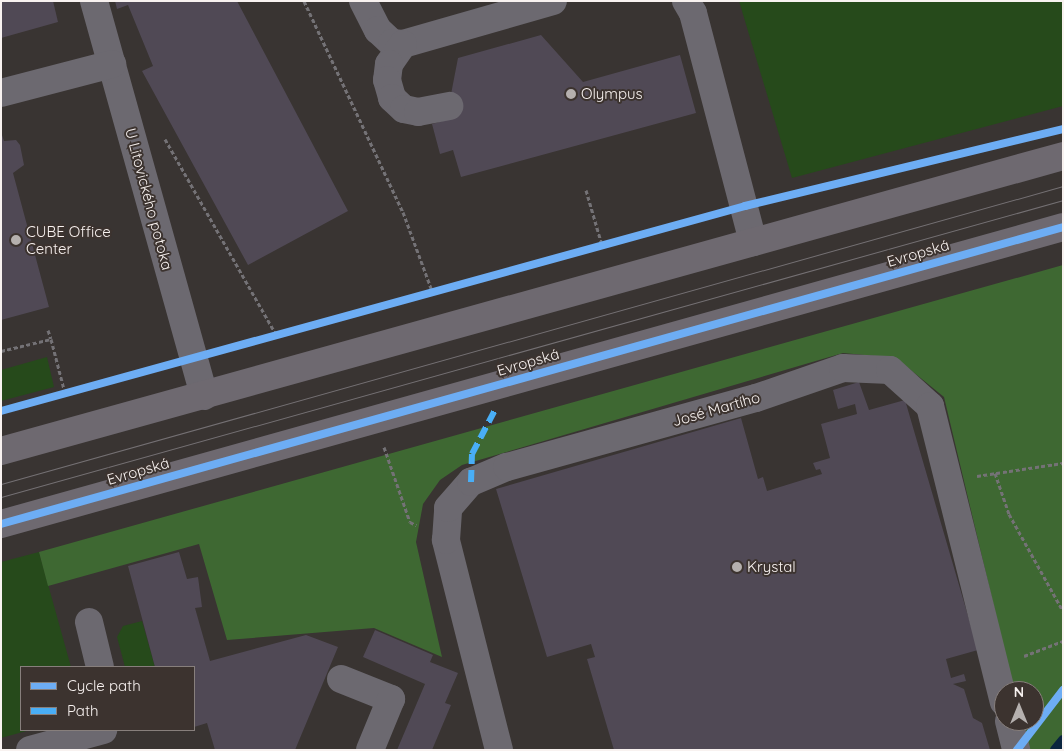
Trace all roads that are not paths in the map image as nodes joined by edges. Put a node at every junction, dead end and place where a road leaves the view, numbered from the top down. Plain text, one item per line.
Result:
1 (94, 1) edge
2 (363, 1) edge
3 (686, 1) edge
4 (547, 2) edge
5 (403, 44) junction
6 (112, 64) junction
7 (1, 93) edge
8 (449, 106) dead end
9 (1063, 156) edge
10 (1063, 227) edge
11 (753, 242) junction
12 (204, 396) junction
13 (1, 451) edge
14 (1, 524) edge
15 (89, 622) dead end
16 (100, 666) edge
17 (342, 679) dead end
18 (999, 681) edge
19 (99, 731) edge
20 (1011, 731) edge
21 (30, 750) edge
22 (370, 750) edge
23 (499, 750) edge
24 (1016, 750) edge

1 - 6 street, U Litovického potoka
2 - 5 street
3 - 11 street
4 - 5 street
5 - 8 street
6 - 7 street
6 - 12 street, U Litovického potoka
9 - 11 main road
10 - 14 main road, Evropská
11 - 12 main road
12 - 13 main road
15 - 16 street
17 - 22 street
18 - 23 street, José Martího
19 - 21 street
20 - 24 street

